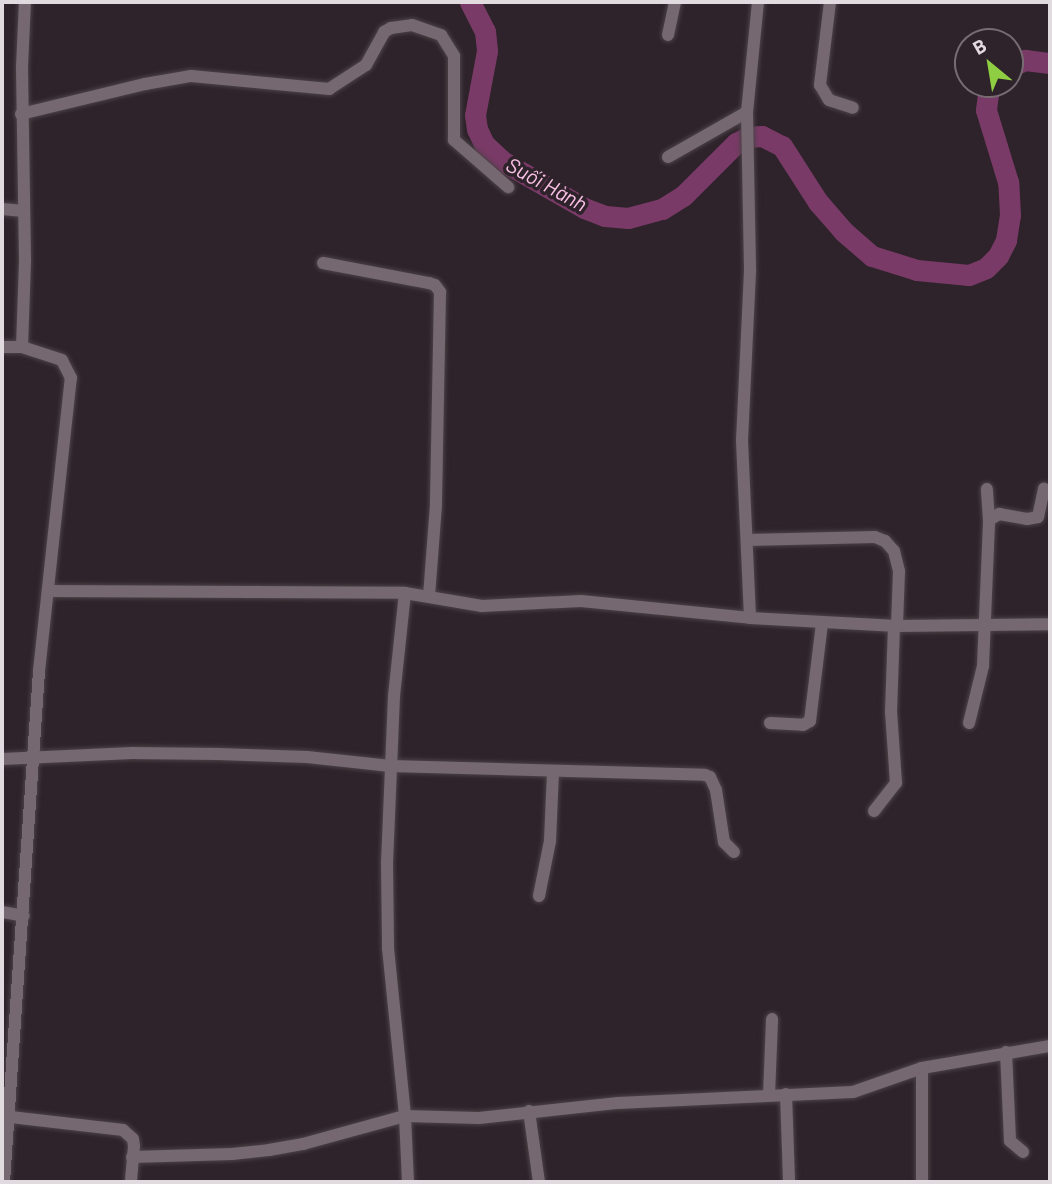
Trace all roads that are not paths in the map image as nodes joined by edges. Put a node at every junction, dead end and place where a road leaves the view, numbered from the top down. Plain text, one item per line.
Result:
1 (25, 2) edge
2 (675, 2) edge
3 (758, 2) edge
4 (830, 2) edge
5 (668, 35) dead end
6 (853, 108) dead end
7 (747, 113) junction
8 (21, 114) junction
9 (668, 157) dead end
10 (508, 187) dead end
11 (2, 209) edge
12 (24, 211) junction
13 (323, 263) dead end
14 (2, 347) edge
15 (22, 347) junction
16 (986, 489) dead end
17 (1044, 489) dead end
18 (989, 520) junction
19 (747, 540) junction
20 (49, 592) junction
21 (405, 593) junction
22 (429, 597) junction
23 (750, 618) junction
24 (822, 623) junction
25 (1050, 624) edge
26 (985, 625) junction
27 (895, 626) junction
28 (770, 723) dead end
29 (969, 723) dead end
30 (36, 758) junction
31 (2, 759) edge
32 (391, 766) junction
33 (553, 771) junction
34 (874, 811) dead end
35 (734, 852) dead end
36 (539, 896) dead end
37 (2, 912) edge
38 (23, 916) junction
39 (772, 1019) dead end
40 (1050, 1046) edge
41 (1006, 1052) junction
42 (922, 1068) junction
43 (786, 1094) junction
44 (769, 1095) junction
45 (528, 1111) junction
46 (6, 1116) edge
47 (405, 1116) junction
48 (1023, 1152) dead end
49 (132, 1157) junction
50 (4, 1182) edge
51 (131, 1182) edge
52 (408, 1182) edge
53 (539, 1182) edge
54 (789, 1182) edge
55 (922, 1182) edge

1 - 8 street
2 - 5 street
3 - 7 street
4 - 6 street
7 - 9 street
7 - 19 street
8 - 10 street
8 - 12 street
11 - 12 street
12 - 15 street
13 - 22 street
14 - 15 street
15 - 20 street
16 - 18 street
17 - 18 street
18 - 26 street
19 - 23 street
19 - 27 street
20 - 21 street
20 - 30 street
21 - 22 street
21 - 32 street
22 - 23 street
23 - 24 street
24 - 27 street
24 - 28 street
25 - 26 street
26 - 27 street
26 - 29 street
27 - 34 street
30 - 31 street
30 - 32 street
30 - 38 street
32 - 33 street
32 - 47 street
33 - 35 street
33 - 36 street
37 - 38 street
38 - 46 street
39 - 44 street
40 - 41 street
41 - 42 street
41 - 48 street
42 - 43 street
42 - 55 street
43 - 44 street
43 - 54 street
44 - 45 street
45 - 47 street
45 - 53 street
46 - 49 street
46 - 50 street
47 - 49 street
47 - 52 street
49 - 51 street

